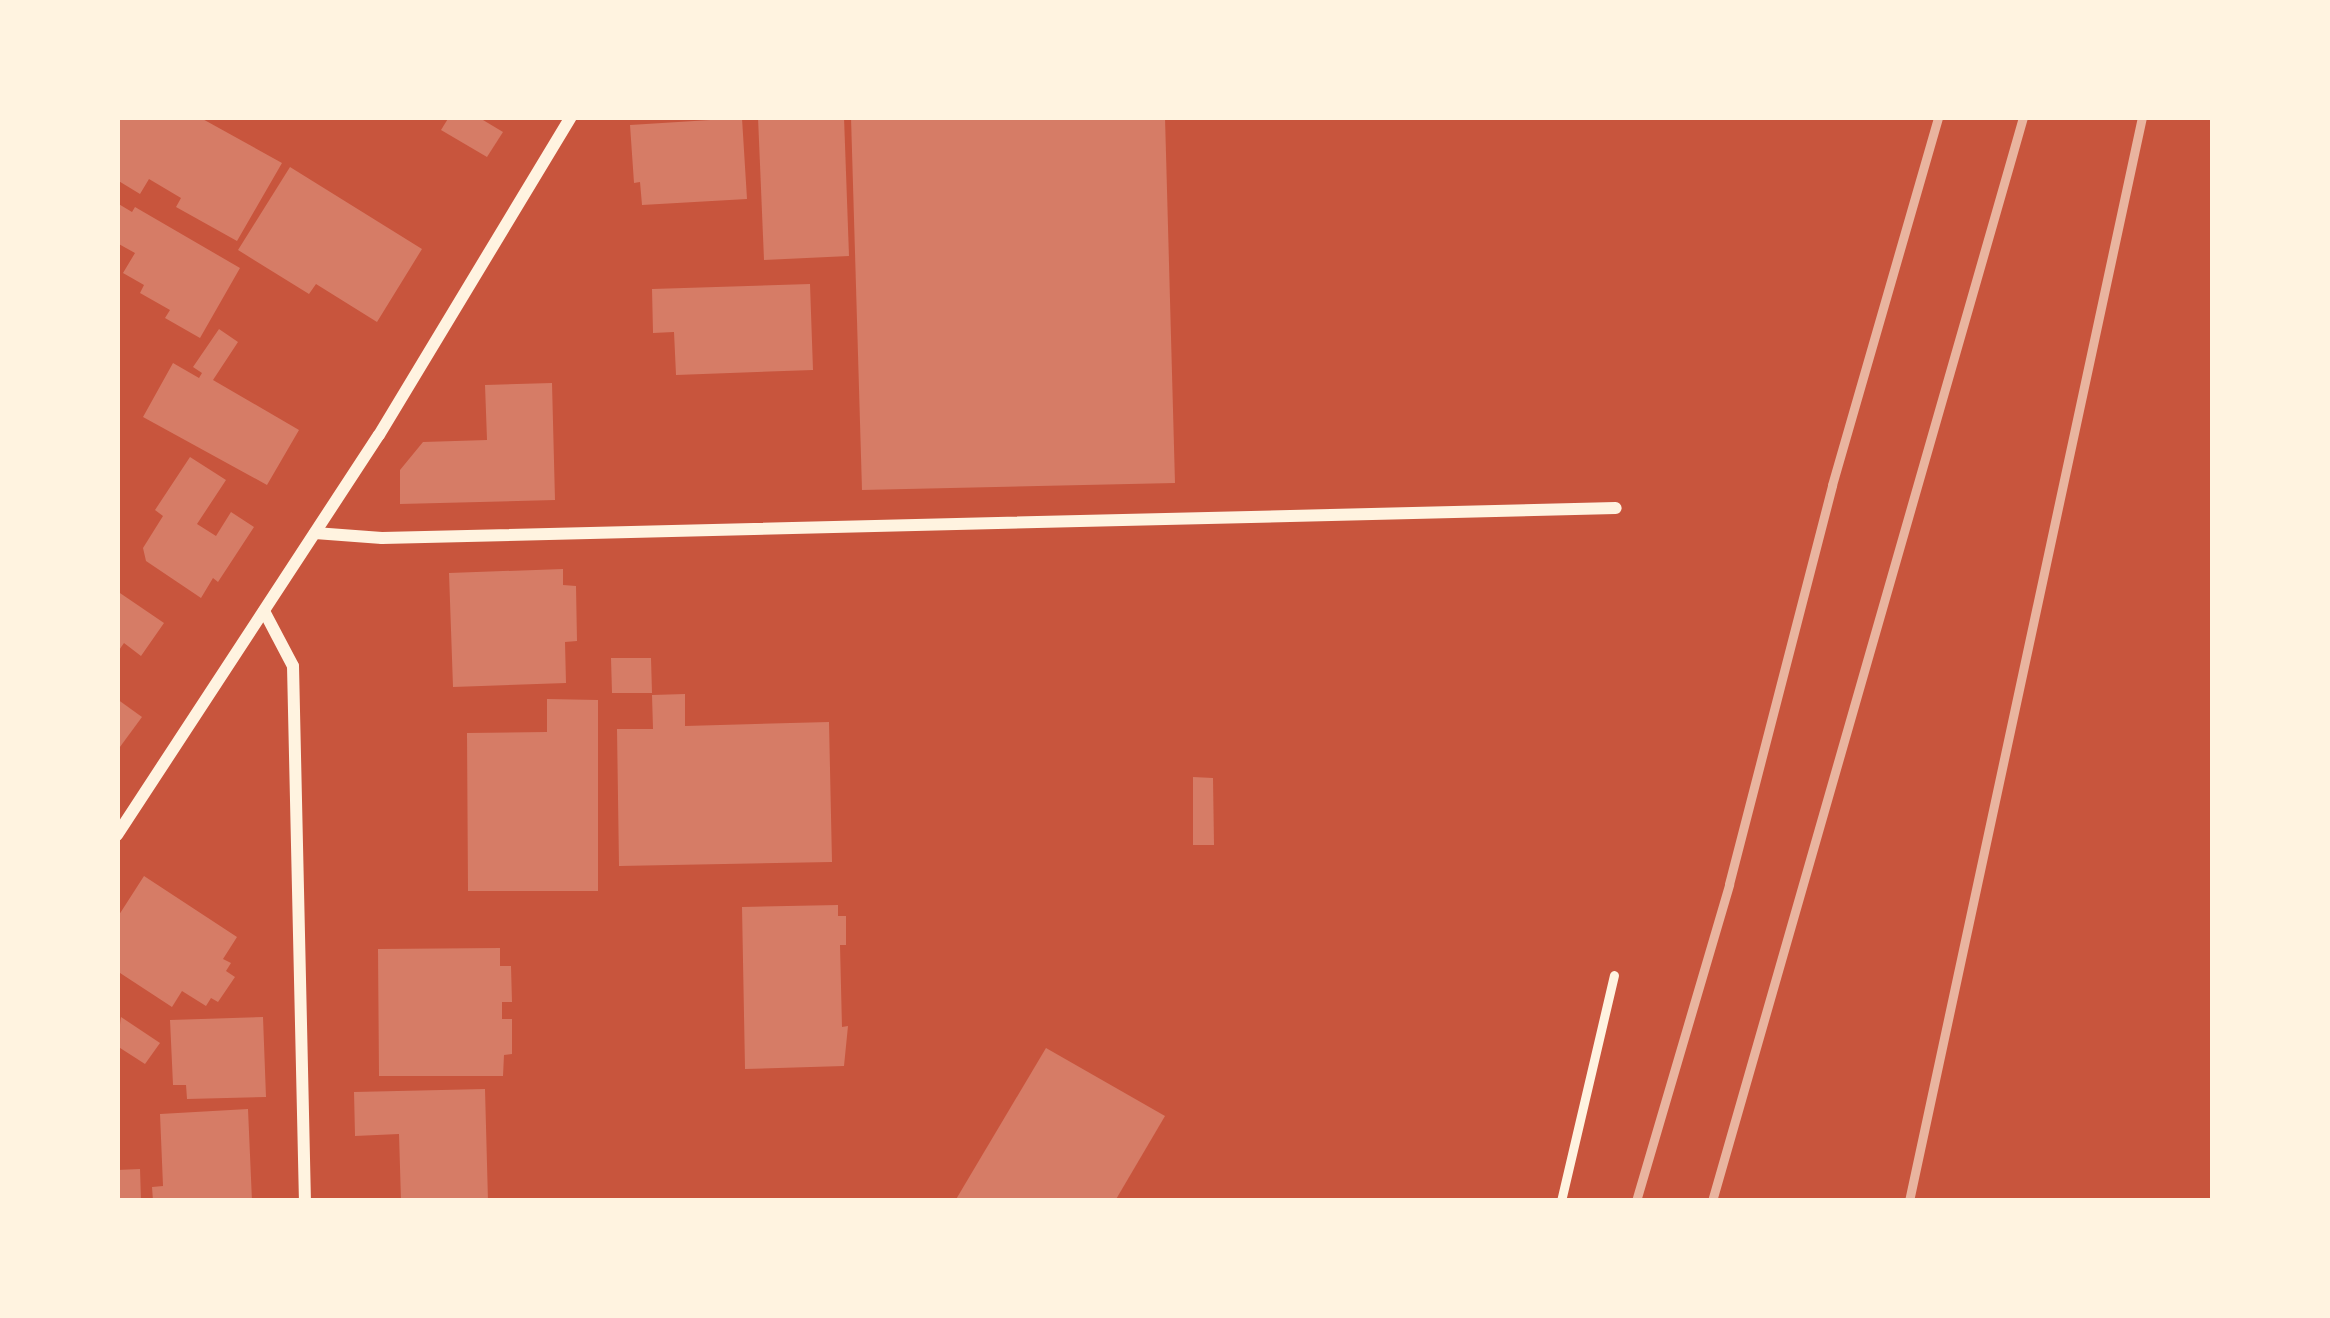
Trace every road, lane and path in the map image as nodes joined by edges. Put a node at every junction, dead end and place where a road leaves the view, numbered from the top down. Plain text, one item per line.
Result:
1 (571, 117) edge
2 (1616, 508) dead end
3 (315, 533) junction
4 (264, 611) junction
5 (117, 835) edge
6 (1614, 975) dead end
7 (305, 1201) edge
8 (1561, 1201) edge

1 - 3 street
2 - 3 street
3 - 4 street
4 - 5 street
4 - 7 street
6 - 8 lane

